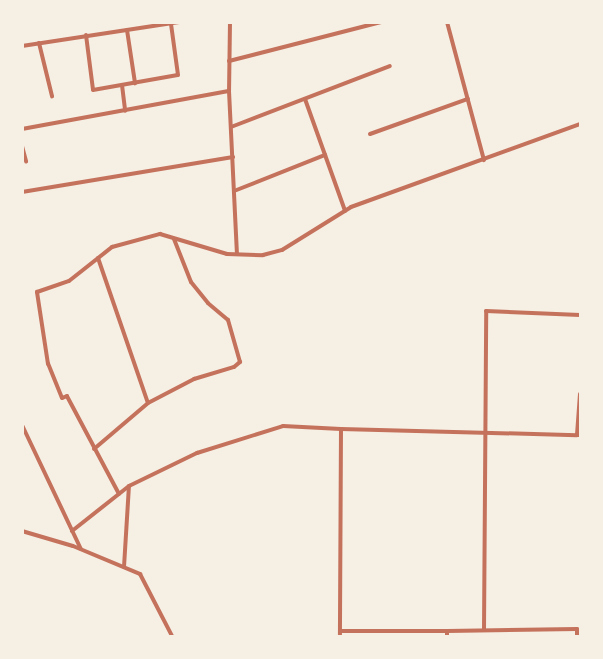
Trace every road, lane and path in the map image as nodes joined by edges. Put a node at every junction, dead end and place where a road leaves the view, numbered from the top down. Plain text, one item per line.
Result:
1 (179, 22) edge
2 (230, 22) edge
3 (381, 22) edge
4 (447, 22) edge
5 (171, 24) edge
6 (368, 24) edge
7 (127, 30) junction
8 (86, 35) junction
9 (39, 43) junction
10 (22, 46) edge
11 (230, 61) junction
12 (390, 66) dead end
13 (135, 83) junction
14 (122, 85) junction
15 (229, 91) junction
16 (52, 96) dead end
17 (305, 98) junction
18 (468, 99) junction
19 (125, 111) junction
20 (580, 124) edge
21 (231, 127) junction
22 (22, 130) edge
23 (370, 134) dead end
24 (22, 146) edge
25 (325, 156) junction
26 (233, 157) junction
27 (484, 160) junction
28 (26, 161) dead end
29 (234, 190) junction
30 (22, 192) edge
31 (345, 211) junction
32 (174, 239) junction
33 (237, 254) junction
34 (98, 258) junction
35 (580, 315) edge
36 (580, 394) edge
37 (148, 403) junction
38 (22, 424) edge
39 (341, 429) junction
40 (485, 432) junction
41 (579, 435) edge
42 (94, 449) junction
43 (129, 486) junction
44 (119, 494) junction
45 (22, 531) edge
46 (72, 531) junction
47 (81, 549) junction
48 (124, 568) junction
49 (484, 630) junction
50 (340, 631) junction
51 (447, 631) junction
52 (172, 636) edge
53 (340, 636) edge
54 (447, 636) edge
55 (577, 636) edge

1 - 5 street
2 - 11 street
3 - 6 street
4 - 18 street
5 - 7 street
5 - 13 street
6 - 11 street
7 - 8 street
7 - 13 street
8 - 9 street
8 - 14 street
9 - 10 street
9 - 16 street
11 - 15 street
12 - 17 street
13 - 14 street
14 - 19 street
15 - 19 street
15 - 21 street
17 - 21 street
17 - 25 street
18 - 23 street
18 - 27 street
19 - 22 street
20 - 27 street
21 - 26 street
24 - 28 street
25 - 29 street
25 - 31 street
26 - 29 street
26 - 30 street
27 - 31 street
29 - 33 street
31 - 33 street
32 - 33 street
32 - 34 street
32 - 37 street
34 - 37 street
34 - 42 street
35 - 40 street
36 - 41 street
37 - 42 street
38 - 46 street
39 - 40 street
39 - 43 street
39 - 50 street
40 - 41 street
40 - 49 street
42 - 44 street
43 - 44 street
43 - 48 street
44 - 46 street
45 - 47 street
46 - 47 street
47 - 48 street
48 - 52 street
49 - 51 street
49 - 55 street
50 - 51 street
50 - 53 street
51 - 54 street

